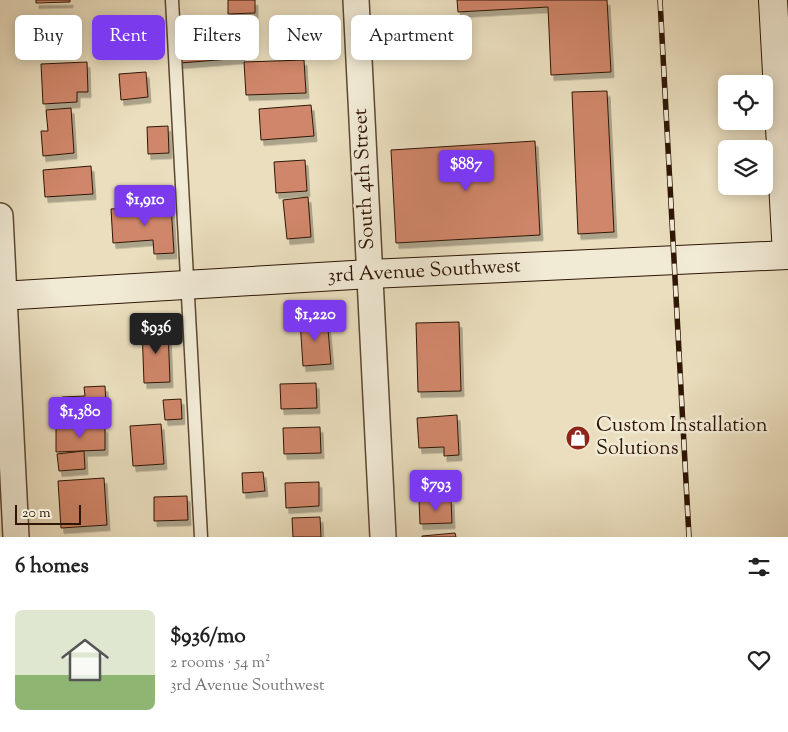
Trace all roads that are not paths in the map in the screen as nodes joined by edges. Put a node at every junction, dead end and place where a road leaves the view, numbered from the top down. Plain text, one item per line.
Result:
1 (172, 0) edge
2 (356, 0) edge
3 (773, 0) edge
4 (0, 216) edge
5 (787, 255) edge
6 (370, 274) junction
7 (187, 284) junction
8 (2, 296) edge
9 (16, 537) edge
10 (202, 537) edge
11 (383, 537) edge

1 - 7 lane
2 - 6 street, South 4th Street
3 - 5 street
4 - 8 street
5 - 6 street, 3rd Avenue Southwest
6 - 7 street, 3rd Avenue Southwest
6 - 11 street, South 4th Street
7 - 8 street, 3rd Avenue Southwest
7 - 10 lane
8 - 9 street

